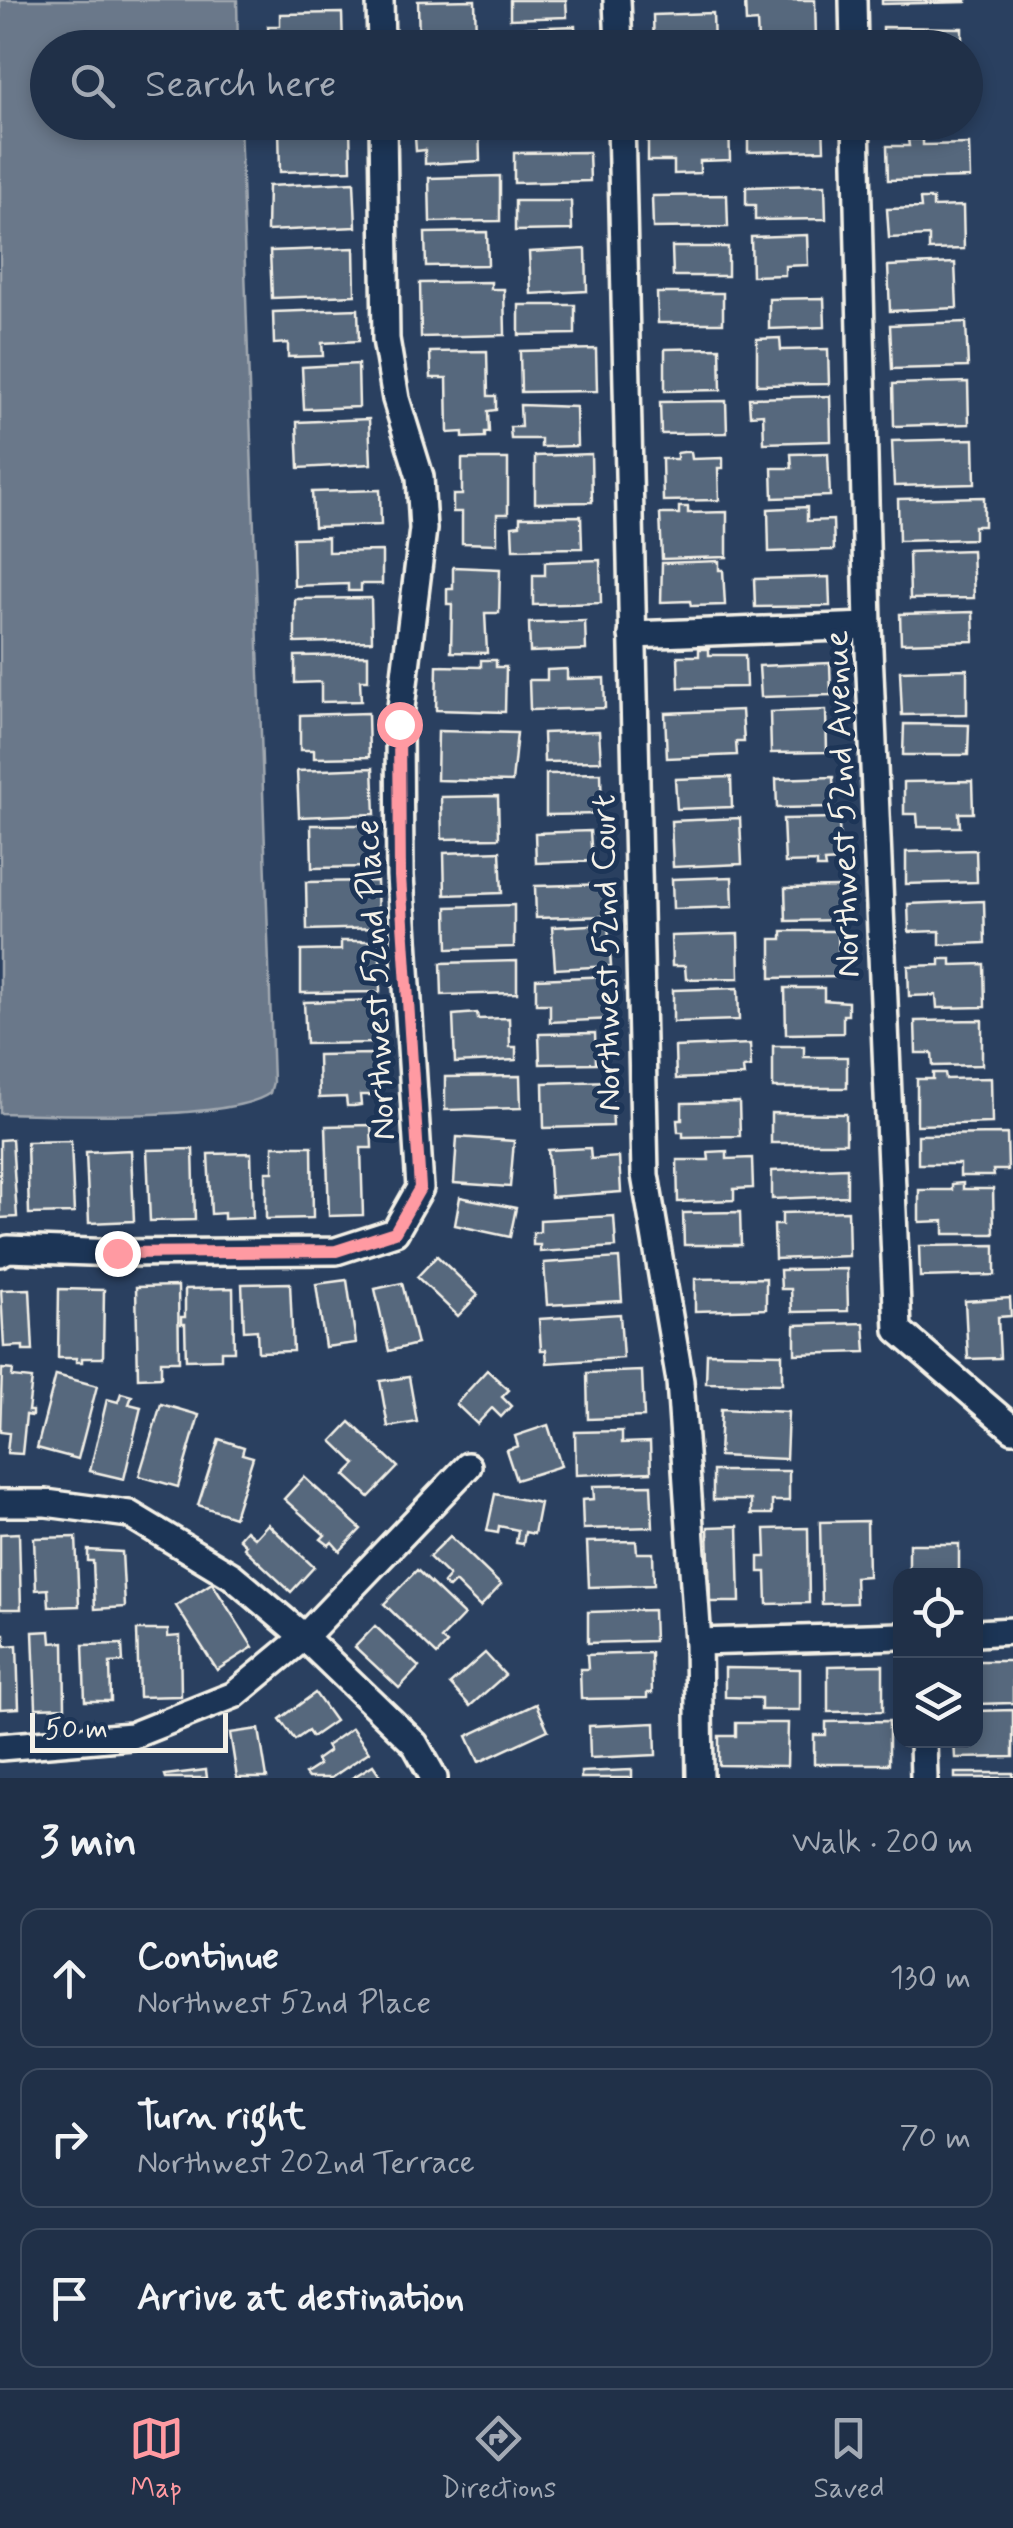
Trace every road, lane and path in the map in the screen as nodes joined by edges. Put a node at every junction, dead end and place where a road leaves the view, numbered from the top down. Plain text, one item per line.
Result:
1 (380, 0) edge
2 (617, 0) edge
3 (852, 0) edge
4 (381, 30) edge
5 (618, 30) edge
6 (853, 30) edge
7 (383, 140) edge
8 (622, 140) edge
9 (856, 140) edge
10 (868, 626) junction
11 (632, 635) junction
12 (0, 1253) edge
13 (1013, 1429) edge
14 (468, 1466) dead end
15 (0, 1503) edge
16 (1013, 1631) edge
17 (983, 1633) edge
18 (893, 1636) edge
19 (304, 1638) junction
20 (698, 1642) junction
21 (0, 1748) edge
22 (923, 1748) edge
23 (434, 1778) edge
24 (700, 1778) edge
25 (924, 1778) edge

1 - 4 street
2 - 5 street
3 - 6 street
7 - 12 street, Northwest 52nd Place
8 - 11 street, Northwest 52nd Court
9 - 10 street, Northwest 52nd Avenue
10 - 11 street
10 - 13 street, Northwest 52nd Avenue
11 - 20 street, Northwest 52nd Court
14 - 19 street
15 - 19 street
16 - 17 street
18 - 20 street
19 - 21 street
19 - 23 street
20 - 24 street, Northwest 52nd Court
22 - 25 street

